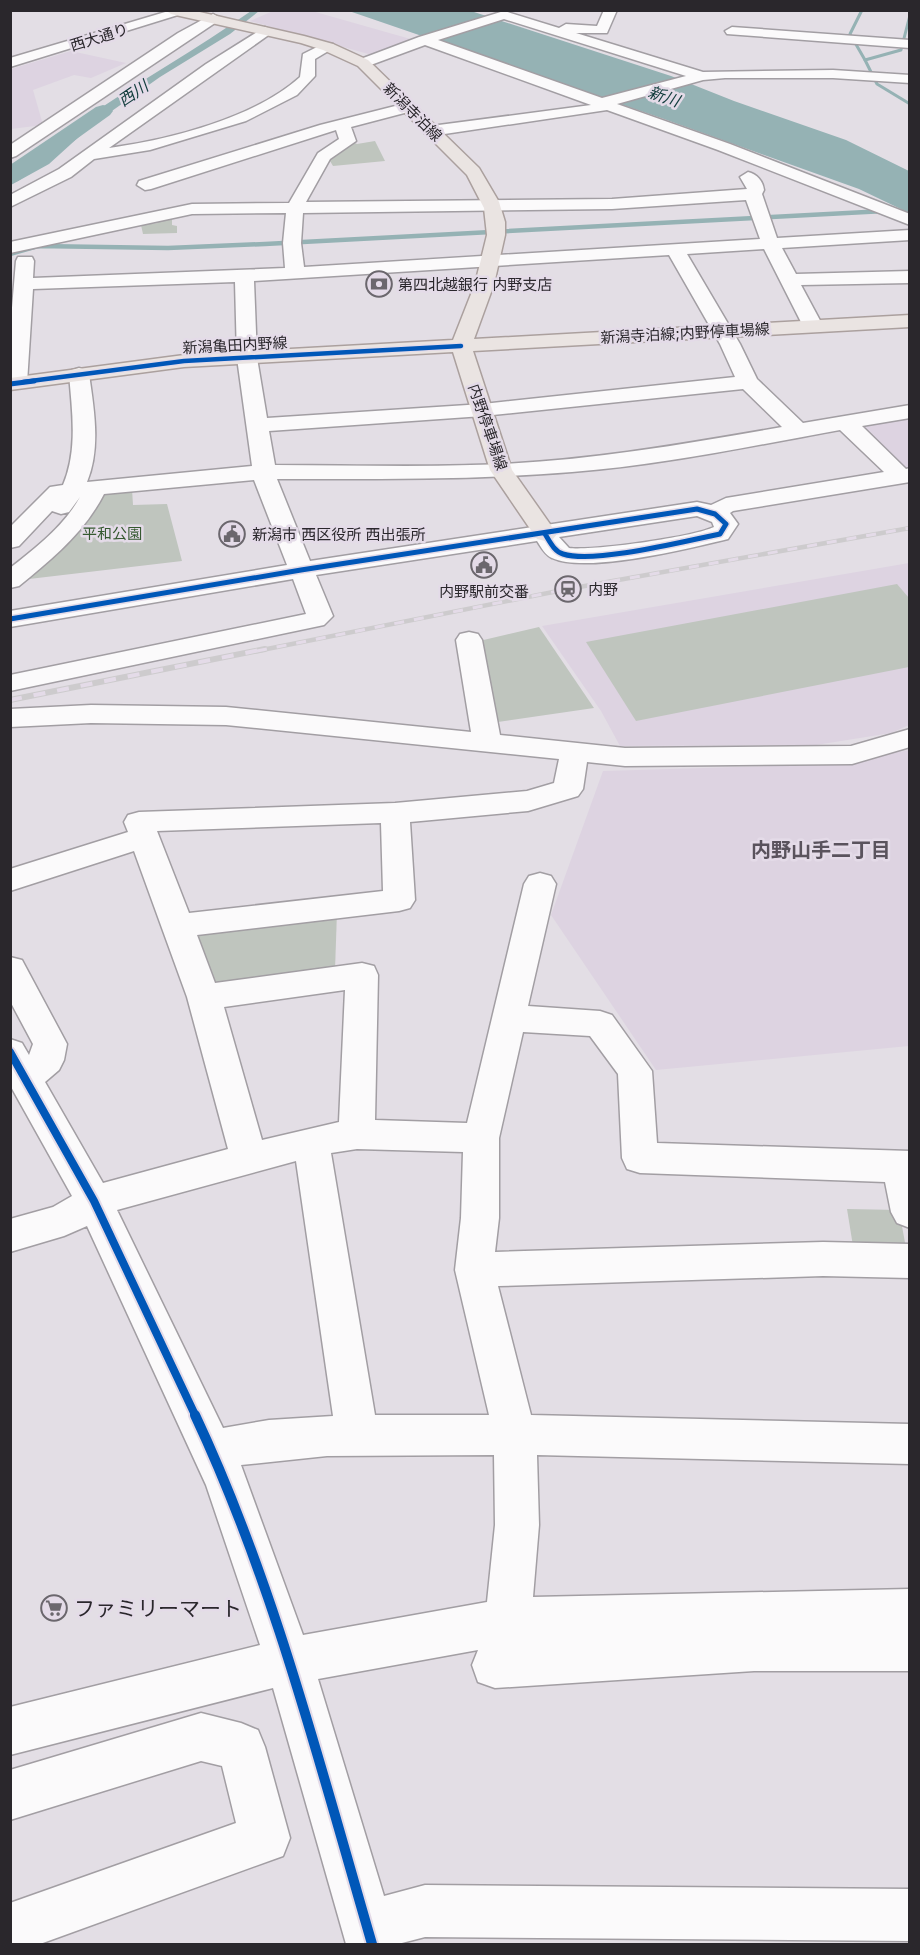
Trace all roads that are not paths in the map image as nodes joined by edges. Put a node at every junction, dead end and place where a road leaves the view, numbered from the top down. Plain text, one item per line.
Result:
1 (515, 10) edge
2 (611, 10) edge
3 (181, 11) edge
4 (546, 15) edge
5 (213, 18) junction
6 (265, 31) junction
7 (426, 39) junction
8 (909, 44) edge
9 (328, 47) junction
10 (10, 63) edge
11 (363, 63) junction
12 (895, 67) edge
13 (725, 74) junction
14 (702, 76) junction
15 (909, 79) edge
16 (603, 103) junction
17 (407, 108) junction
18 (342, 124) junction
19 (432, 131) junction
20 (38, 134) junction
21 (10, 142) edge
22 (724, 147) junction
23 (10, 153) edge
24 (88, 156) junction
25 (145, 185) junction
26 (753, 194) junction
27 (10, 202) edge
28 (493, 205) junction
29 (295, 207) junction
30 (192, 209) junction
31 (909, 220) edge
32 (909, 235) edge
33 (770, 243) junction
34 (18, 246) edge
35 (675, 249) junction
36 (492, 261) junction
37 (295, 273) junction
38 (244, 276) junction
39 (909, 277) edge
40 (789, 280) junction
41 (24, 284) junction
42 (909, 321) edge
43 (813, 326) junction
44 (721, 330) junction
45 (461, 346) junction
46 (247, 358) junction
47 (79, 374) junction
48 (748, 382) junction
49 (14, 383) edge
50 (483, 410) junction
51 (909, 411) edge
52 (846, 423) junction
53 (258, 425) junction
54 (798, 430) junction
55 (501, 470) junction
56 (266, 472) junction
57 (905, 476) edge
58 (95, 490) junction
59 (68, 497) junction
60 (545, 534) junction
61 (10, 541) edge
62 (10, 556) edge
63 (301, 570) junction
64 (10, 581) edge
65 (10, 619) edge
66 (469, 640) dead end
67 (10, 683) edge
68 (10, 718) edge
69 (909, 738) edge
70 (487, 742) junction
71 (574, 752) junction
72 (395, 813) junction
73 (144, 837) junction
74 (10, 880) edge
75 (540, 884) dead end
76 (177, 926) junction
77 (10, 969) edge
78 (204, 997) junction
79 (508, 1017) junction
80 (18, 1065) edge
81 (357, 1134) junction
82 (481, 1138) junction
83 (311, 1142) junction
84 (249, 1159) junction
85 (905, 1167) edge
86 (94, 1201) junction
87 (909, 1212) edge
88 (10, 1236) edge
89 (909, 1261) edge
90 (474, 1270) junction
91 (515, 1435) junction
92 (357, 1436) junction
93 (909, 1444) edge
94 (213, 1451) junction
95 (909, 1612) edge
96 (508, 1621) junction
97 (909, 1648) edge
98 (289, 1661) junction
99 (495, 1665) dead end
100 (10, 1731) edge
101 (10, 1795) edge
102 (909, 1915) edge
103 (10, 1929) edge
104 (369, 1936) edge

1 - 4 street
2 - 4 street
3 - 5 main road, 新潟寺泊線
3 - 10 street, 西大通り
5 - 6 main road, 新潟寺泊線
5 - 20 street
6 - 9 main road, 新潟寺泊線
6 - 24 street
7 - 11 street
7 - 14 street
7 - 16 street
8 - 13 street
9 - 11 main road, 新潟寺泊線
9 - 24 street
11 - 17 main road, 新潟寺泊線
12 - 13 street
12 - 15 street
13 - 14 street
14 - 16 street
16 - 19 street
16 - 22 street
17 - 18 street
17 - 19 main road, 新潟寺泊線
18 - 25 street
18 - 29 street
19 - 28 main road, 新潟寺泊線
20 - 21 street
20 - 23 street
22 - 26 street
22 - 31 street
24 - 25 street
24 - 27 street
25 - 30 street
26 - 28 street
26 - 33 street
28 - 29 street
28 - 36 main road, 新潟寺泊線
29 - 30 street
29 - 37 street
30 - 34 street
32 - 33 street
33 - 35 street
33 - 40 street
34 - 41 street
35 - 36 street
35 - 44 street
36 - 37 street
36 - 45 main road, 新潟寺泊線
37 - 38 street
38 - 41 street
38 - 46 street
39 - 40 street
40 - 43 street
41 - 49 street
42 - 43 main road, 新潟寺泊線;内野停車場線
43 - 44 main road, 新潟寺泊線;内野停車場線
44 - 45 main road, 新潟寺泊線;内野停車場線
44 - 48 street
45 - 46 main road, 新潟亀田内野線
45 - 50 main road, 内野停車場線
46 - 47 main road, 新潟亀田内野線
46 - 53 street
47 - 49 main road, 新潟亀田内野線
47 - 59 street
48 - 50 street
48 - 54 street
50 - 53 street
50 - 55 main road, 内野停車場線
51 - 52 street
52 - 54 street
52 - 57 street
53 - 56 street
54 - 55 street
55 - 56 street
55 - 60 main road, 内野停車場線
56 - 58 street
56 - 63 street
57 - 60 street
58 - 59 street
58 - 64 street
59 - 61 street
59 - 62 street
60 - 63 street
63 - 65 street
63 - 67 street
66 - 70 street
68 - 70 street
69 - 71 street
70 - 71 street
71 - 72 street
72 - 73 street
72 - 76 street
73 - 74 street
73 - 76 street
75 - 79 street
76 - 78 street
77 - 80 street
78 - 81 street
78 - 84 street
79 - 82 street
79 - 85 street
80 - 86 street
81 - 82 street
81 - 83 street
82 - 90 street
83 - 84 street
83 - 92 street
84 - 86 street
85 - 87 street
86 - 88 street
86 - 94 street
89 - 90 street
90 - 91 street
91 - 92 street
91 - 93 street
91 - 96 street
92 - 94 street
94 - 98 street
95 - 96 street
96 - 98 street
97 - 99 street
98 - 100 street
98 - 104 street
101 - 103 street
102 - 104 street

